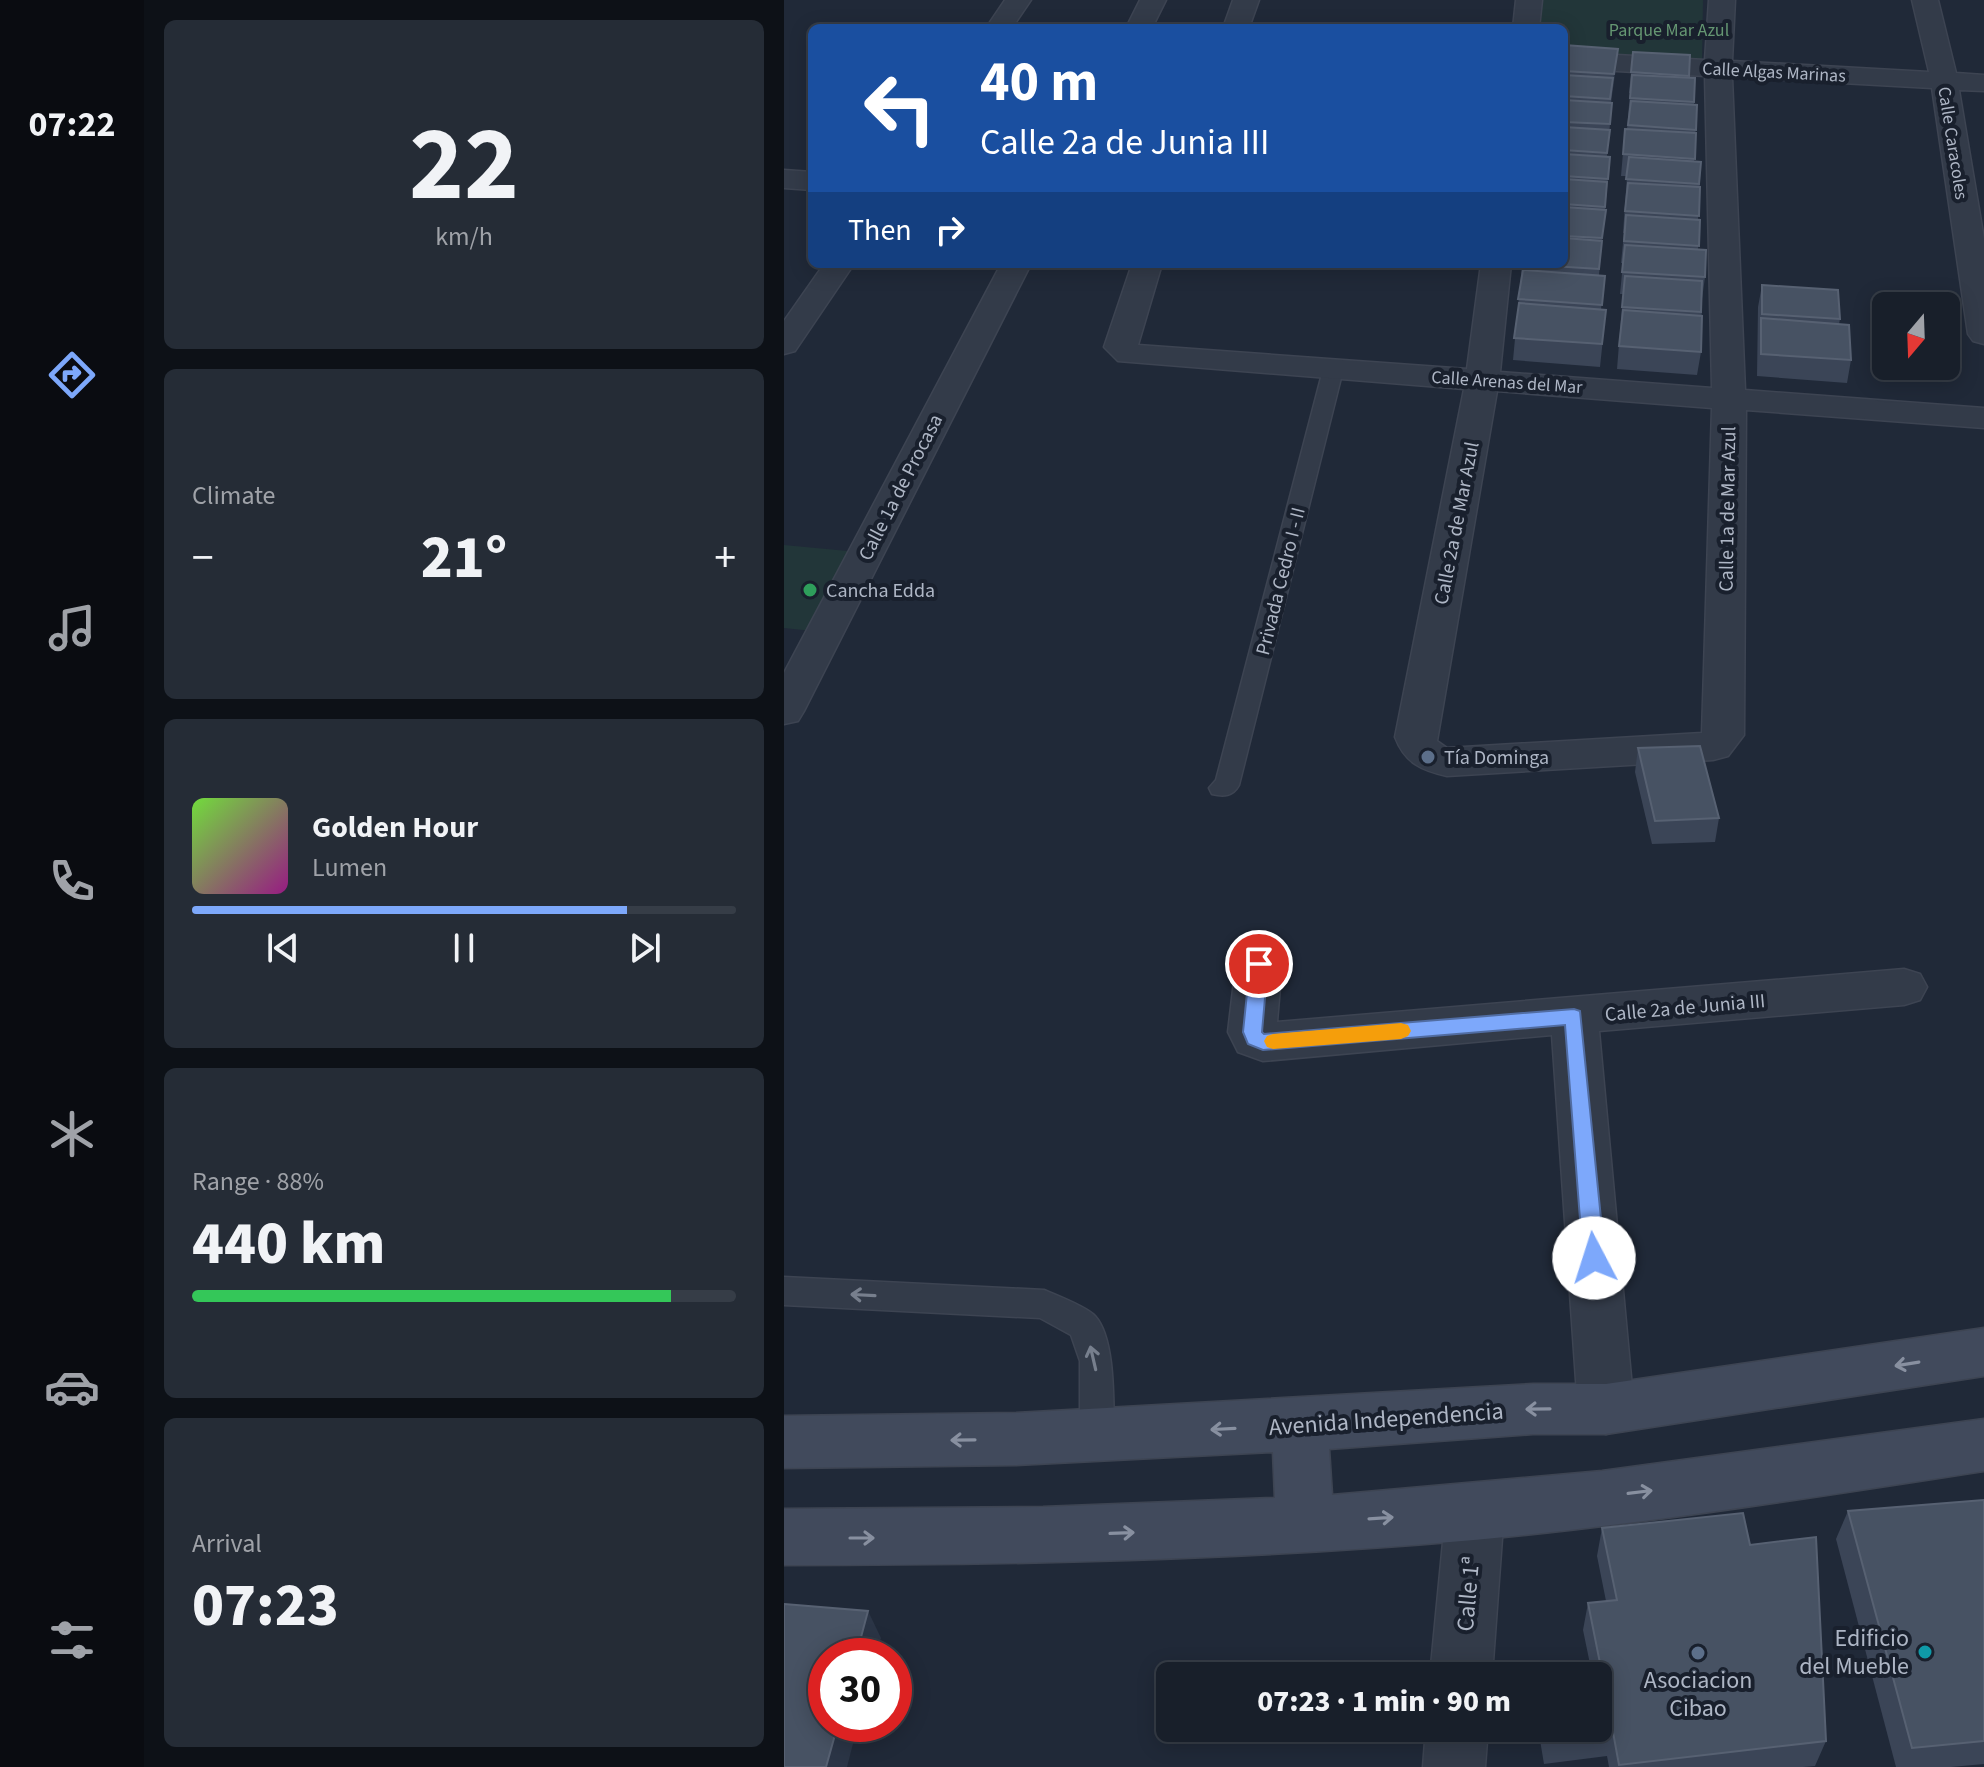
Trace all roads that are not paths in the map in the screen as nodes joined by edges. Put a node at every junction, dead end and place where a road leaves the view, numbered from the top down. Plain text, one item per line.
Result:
1 (1018, 0) edge
2 (1153, 0) edge
3 (1246, 0) edge
4 (1529, 0) edge
5 (1722, 0) edge
6 (1925, 0) edge
7 (1002, 24) edge
8 (1141, 24) edge
9 (1237, 24) edge
10 (1526, 24) edge
11 (1568, 60) edge
12 (1718, 69) junction
13 (1944, 81) junction
14 (1984, 83) edge
15 (784, 179) edge
16 (808, 181) edge
17 (836, 268) edge
18 (1014, 268) edge
19 (1146, 268) edge
20 (1496, 268) edge
21 (1984, 334) edge
22 (784, 344) edge
23 (1333, 370) junction
24 (1482, 381) junction
25 (1729, 397) junction
26 (1984, 418) edge
27 (784, 711) edge
28 (1447, 762) joint
29 (1221, 788) dead end
30 (1259, 964) dead end
31 (1904, 987) dead end
32 (1574, 1017) junction
33 (784, 1291) edge
34 (1984, 1352) edge
35 (1606, 1409) junction
36 (1299, 1425) junction
37 (1097, 1435) junction
38 (784, 1442) edge
39 (1984, 1445) edge
40 (1475, 1511) junction
41 (1305, 1524) junction
42 (784, 1537) edge
43 (1462, 1662) edge
44 (1456, 1742) edge
45 (1454, 1767) edge

1 - 7 street
2 - 8 street
3 - 9 street
4 - 10 street
5 - 12 street, Calle 1a de Mar Azul
6 - 13 street, Calle Caracoles
11 - 12 street, Calle Algas Marinas
12 - 13 street, Calle Algas Marinas
12 - 25 street, Calle 1a de Mar Azul
13 - 14 street, Calle Algas Marinas
13 - 21 street, Calle Caracoles
15 - 16 street
17 - 22 street
18 - 27 street, Calle 1a de Procasa
19 - 23 street, Calle Arenas del Mar
20 - 24 street, Calle 2a de Mar Azul
23 - 24 street, Calle Arenas del Mar
23 - 29 lane, Privada Cedro I - II
24 - 25 street, Calle Arenas del Mar
24 - 28 street, Calle 2a de Mar Azul
25 - 26 street, Calle Arenas del Mar
25 - 28 street, Calle 1a de Mar Azul
30 - 32 street, Calle 2a de Junia III
31 - 32 street, Calle 2a de Junia III
32 - 35 street
37 -> 33 lane
34 -> 35 main road, Avenida Independencia
35 -> 36 main road, Avenida Independencia
36 -> 37 main road, Avenida Independencia
36 - 41 main road
37 -> 38 main road, Avenida Independencia
40 -> 39 main road
41 -> 40 main road
40 - 43 street, Calle 1ª
42 -> 41 main road
44 - 45 street

